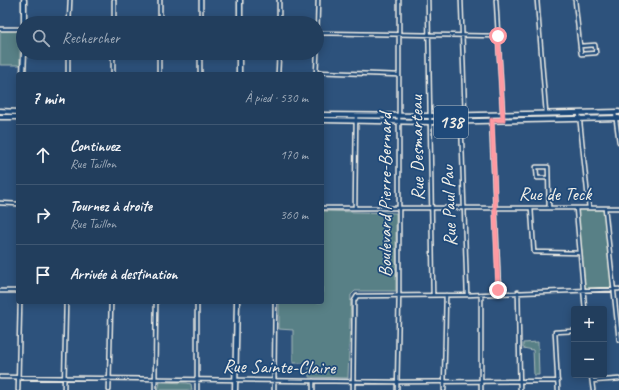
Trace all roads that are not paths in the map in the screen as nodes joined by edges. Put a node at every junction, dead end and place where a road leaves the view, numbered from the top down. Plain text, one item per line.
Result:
1 (24, 0) edge
2 (70, 0) edge
3 (114, 0) edge
4 (160, 0) edge
5 (201, 0) edge
6 (240, 0) edge
7 (279, 0) edge
8 (318, 0) edge
9 (399, 0) edge
10 (428, 0) edge
11 (460, 0) edge
12 (496, 0) edge
13 (537, 0) edge
14 (575, 0) edge
15 (24, 16) edge
16 (69, 16) edge
17 (114, 16) edge
18 (160, 16) edge
19 (201, 16) edge
20 (240, 16) edge
21 (279, 16) edge
22 (318, 16) edge
23 (0, 29) edge
24 (16, 29) edge
25 (399, 34) junction
26 (324, 35) edge
27 (429, 35) junction
28 (462, 35) junction
29 (498, 36) junction
30 (580, 46) junction
31 (24, 60) edge
32 (68, 60) edge
33 (113, 60) edge
34 (159, 60) edge
35 (200, 60) edge
36 (239, 60) edge
37 (279, 60) edge
38 (317, 60) edge
39 (23, 72) edge
40 (68, 72) edge
41 (113, 72) edge
42 (159, 72) edge
43 (200, 72) edge
44 (239, 72) edge
45 (278, 72) edge
46 (316, 72) edge
47 (324, 73) edge
48 (399, 75) junction
49 (0, 111) edge
50 (16, 112) edge
51 (617, 112) edge
52 (579, 113) junction
53 (546, 114) junction
54 (324, 115) edge
55 (356, 115) junction
56 (491, 115) junction
57 (503, 115) junction
58 (399, 116) junction
59 (430, 116) junction
60 (463, 116) junction
61 (0, 117) edge
62 (16, 117) edge
63 (617, 118) edge
64 (579, 119) junction
65 (324, 120) edge
66 (356, 120) junction
67 (492, 120) junction
68 (503, 120) junction
69 (399, 121) junction
70 (461, 121) junction
71 (430, 122) junction
72 (619, 142) edge
73 (548, 178) junction
74 (0, 203) edge
75 (16, 204) edge
76 (324, 208) edge
77 (355, 208) junction
78 (400, 208) junction
79 (432, 208) junction
80 (463, 208) junction
81 (496, 208) junction
82 (531, 208) junction
83 (549, 208) junction
84 (576, 208) junction
85 (589, 208) junction
86 (605, 208) junction
87 (619, 208) edge
88 (580, 253) junction
89 (619, 289) edge
90 (614, 290) junction
91 (0, 291) edge
92 (16, 291) edge
93 (583, 291) junction
94 (518, 292) junction
95 (499, 293) junction
96 (399, 295) junction
97 (433, 295) junction
98 (446, 295) junction
99 (467, 295) junction
100 (481, 295) junction
101 (20, 304) edge
102 (66, 304) edge
103 (110, 304) edge
104 (156, 304) edge
105 (197, 304) edge
106 (236, 304) edge
107 (275, 304) edge
108 (585, 306) edge
109 (571, 331) edge
110 (619, 340) edge
111 (0, 377) edge
112 (19, 377) junction
113 (64, 378) junction
114 (109, 378) junction
115 (592, 378) edge
116 (155, 379) junction
117 (197, 379) junction
118 (619, 379) edge
119 (235, 380) junction
120 (274, 381) junction
121 (313, 381) junction
122 (592, 381) junction
123 (353, 382) junction
124 (397, 382) junction
125 (444, 382) junction
126 (481, 382) junction
127 (520, 382) junction
128 (558, 382) junction
129 (18, 390) edge
130 (64, 390) edge
131 (109, 390) edge
132 (155, 390) edge
133 (197, 390) edge
134 (235, 390) edge
135 (274, 390) edge
136 (313, 390) edge
137 (353, 390) edge
138 (397, 390) edge
139 (444, 390) edge
140 (481, 390) edge
141 (520, 390) edge
142 (558, 390) edge
143 (593, 390) edge

1 - 15 main road
2 - 16 street
3 - 17 street
4 - 18 street
5 - 19 street
6 - 20 main road
7 - 21 street
8 - 22 street
9 - 25 street, Boulevard Pierre-Bernard
10 - 27 street, Rue Desmarteau
11 - 28 street, Rue Paul Pau
12 - 29 street
13 - 53 street
14 - 30 street
23 - 24 street
25 - 26 street
25 - 27 street
25 - 48 street, Boulevard Pierre-Bernard
27 - 28 street
27 - 59 street, Rue Desmarteau
28 - 29 street
28 - 60 street, Rue Paul Pau
29 - 57 street
30 - 30 street
31 - 39 main road
32 - 40 street
33 - 41 street
34 - 42 street
35 - 43 street
36 - 44 main road
37 - 45 street
38 - 46 street
47 - 48 street
48 - 58 street, Boulevard Pierre-Bernard
49 - 50 main road
51 - 52 main road, 138
51 - 63 street
52 - 53 main road, 138
52 - 64 street
53 - 57 main road, 138
54 - 55 main road, 138
55 - 58 main road, 138
55 - 66 street
56 - 57 main road, 138
56 - 60 main road, 138
56 - 67 street
57 - 68 street
58 - 59 main road, 138
58 - 69 street, Boulevard Pierre-Bernard
59 - 60 main road, 138
59 - 71 street, Rue Desmarteau
60 - 70 street, Rue Paul Pau
61 - 62 main road
63 - 64 main road, 138
63 - 72 street
64 - 68 main road, 138
64 - 85 street
65 - 66 main road, 138
66 - 69 main road, 138
66 - 77 street
67 - 68 main road, 138
67 - 70 main road, 138
67 - 81 street
69 - 71 main road, 138
69 - 78 street, Boulevard Pierre-Bernard
70 - 71 main road, 138
70 - 80 street, Rue Paul Pau
71 - 79 street, Rue Desmarteau
73 - 73 street
73 - 83 street
74 - 75 street
76 - 77 street, Rue de Teck
77 - 78 street, Rue de Teck
78 - 79 street, Rue de Teck
78 - 96 street, Boulevard Pierre-Bernard
79 - 80 street, Rue de Teck
79 - 97 street, Rue Desmarteau
80 - 81 street, Rue de Teck
80 - 99 street, Rue Paul Pau
81 - 82 street, Rue de Teck
81 - 95 street
82 - 83 street, Rue de Teck
82 - 88 street
83 - 84 street, Rue de Teck
84 - 85 street, Rue de Teck
84 - 88 street
85 - 86 street, Rue de Teck
86 - 87 street, Rue de Teck
86 - 90 street
88 - 93 street
89 - 90 street
90 - 93 street
90 - 110 street
91 - 92 street
93 - 94 street
93 - 108 street
94 - 95 street
94 - 127 street
95 - 100 street
96 - 97 street
96 - 123 street
96 - 124 street, Boulevard Pierre-Bernard
97 - 98 street
98 - 99 street
98 - 125 street
99 - 100 street
100 - 126 street
101 - 112 street
102 - 113 street
103 - 114 street
104 - 116 street
105 - 117 street
106 - 119 main road
107 - 120 street
109 - 128 street
111 - 112 street, Rue Sainte-Claire
112 - 113 street, Rue Sainte-Claire
112 - 129 street
113 - 114 street, Rue Sainte-Claire
113 - 130 street
114 - 116 street, Rue Sainte-Claire
114 - 131 street
115 - 122 street
116 - 117 street, Rue Sainte-Claire
116 - 132 street
117 - 119 street, Rue Sainte-Claire
117 - 133 street
118 - 122 street
119 - 120 street, Rue Sainte-Claire
119 - 134 main road
120 - 121 street, Rue Sainte-Claire
120 - 135 street
121 - 123 street, Rue Sainte-Claire
121 - 136 street
122 - 143 street
123 - 124 street, Rue Sainte-Claire
123 - 137 street
124 - 125 street, Rue Sainte-Claire
124 - 138 street, Boulevard Pierre-Bernard
125 - 126 street, Rue Sainte-Claire
125 - 139 street
126 - 127 street, Rue Sainte-Claire
126 - 140 street
127 - 128 street, Rue Sainte-Claire
127 - 141 street
128 - 142 street

